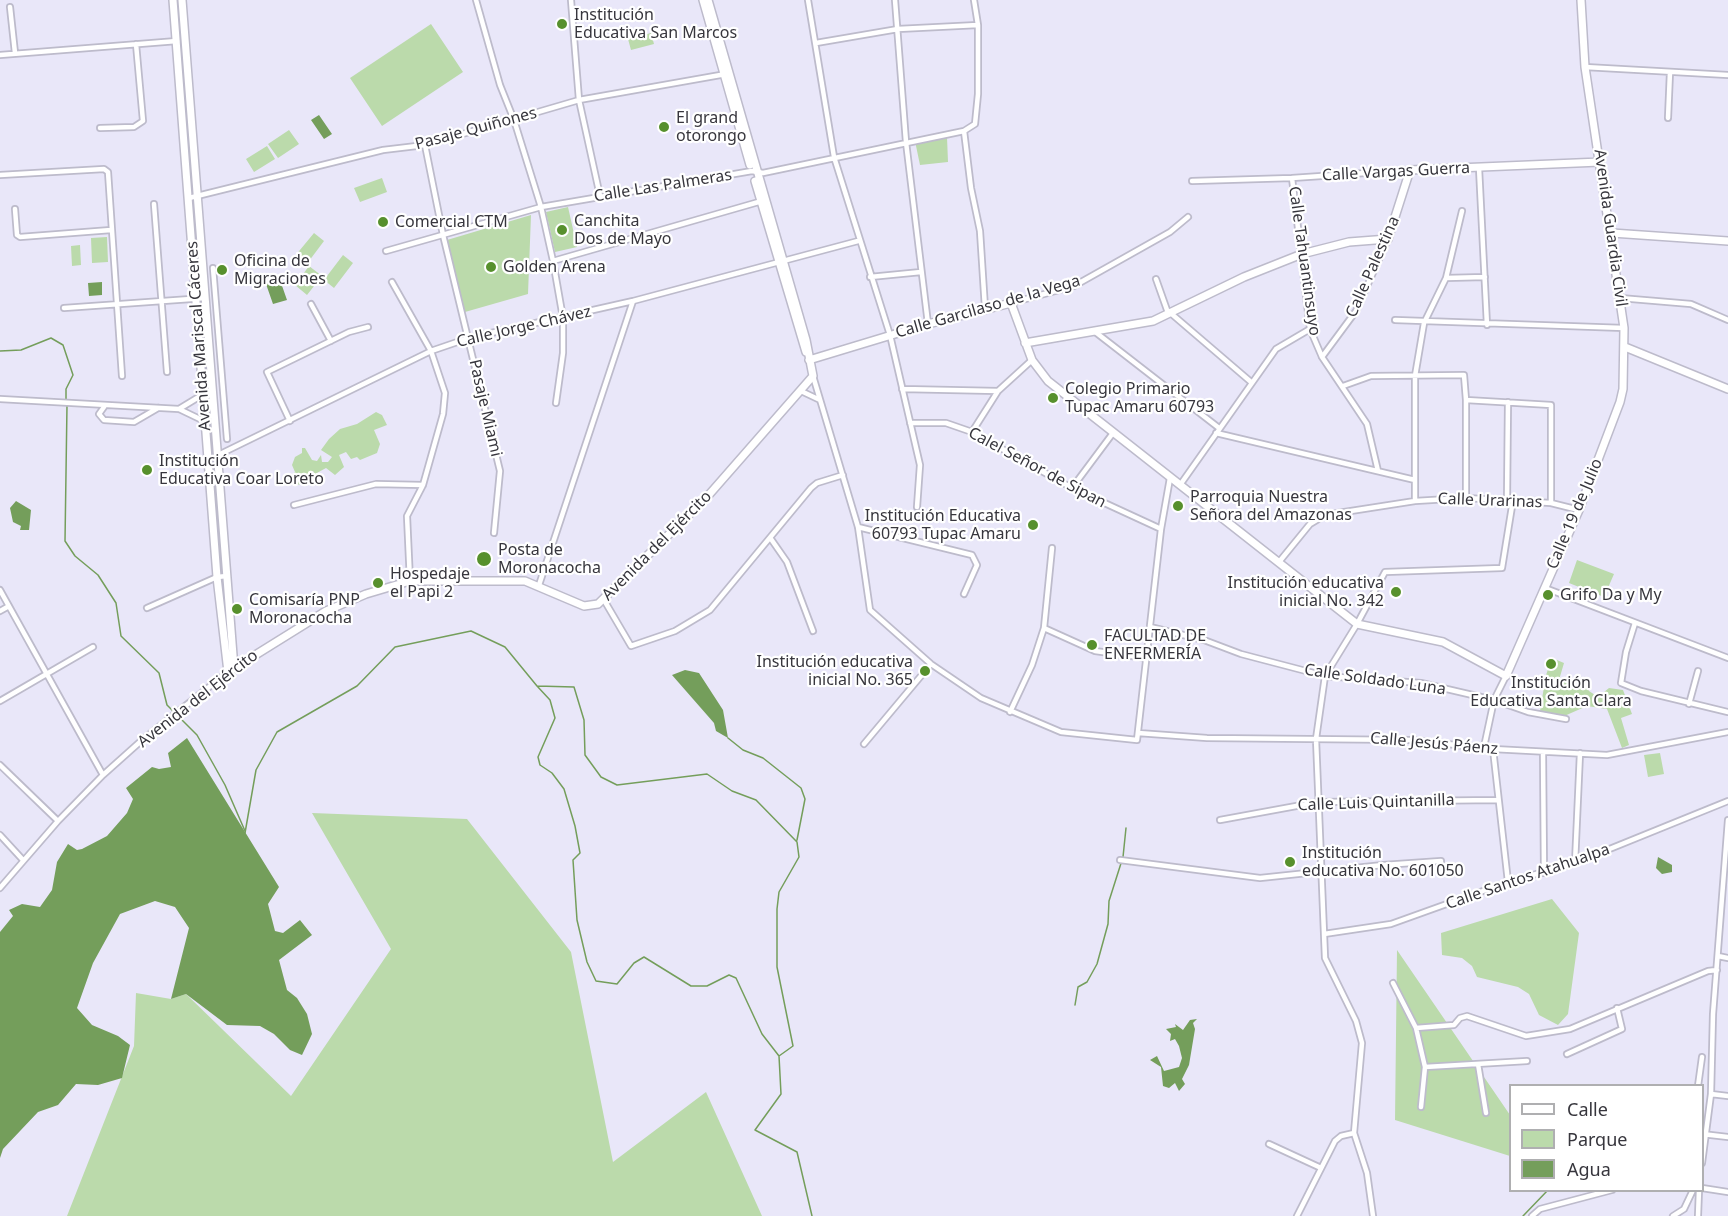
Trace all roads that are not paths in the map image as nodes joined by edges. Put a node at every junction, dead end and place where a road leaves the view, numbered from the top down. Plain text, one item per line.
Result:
1 (173, 0) edge
2 (182, 0) edge
3 (476, 0) edge
4 (571, 0) edge
5 (703, 0) edge
6 (708, 0) edge
7 (808, 0) edge
8 (895, 0) edge
9 (974, 0) edge
10 (1581, 0) edge
11 (10, 7) dead end
12 (978, 25) junction
13 (898, 29) junction
14 (177, 41) junction
15 (185, 41) junction
16 (136, 44) junction
17 (816, 44) junction
18 (15, 53) junction
19 (0, 55) edge
20 (1585, 67) junction
21 (1670, 72) junction
22 (727, 74) junction
23 (1728, 75) edge
24 (579, 100) junction
25 (1668, 118) dead end
26 (514, 120) junction
27 (100, 128) dead end
28 (964, 131) junction
29 (906, 142) junction
30 (425, 145) junction
31 (834, 157) junction
32 (1600, 162) junction
33 (1479, 168) junction
34 (1410, 170) junction
35 (754, 172) junction
36 (0, 176) edge
37 (1292, 178) junction
38 (1191, 181) dead end
39 (600, 196) junction
40 (193, 197) junction
41 (763, 201) junction
42 (154, 204) dead end
43 (541, 207) junction
44 (15, 209) dead end
45 (1462, 211) dead end
46 (1188, 217) dead end
47 (111, 230) junction
48 (1612, 233) junction
49 (443, 235) junction
50 (1388, 239) junction
51 (858, 241) junction
52 (1728, 241) edge
53 (386, 251) dead end
54 (1302, 254) junction
55 (553, 261) junction
56 (780, 262) junction
57 (213, 268) dead end
58 (921, 272) junction
59 (870, 277) junction
60 (1446, 278) junction
61 (1485, 278) junction
62 (1155, 279) dead end
63 (392, 282) dead end
64 (205, 298) junction
65 (1620, 298) junction
66 (195, 299) junction
67 (633, 301) junction
68 (162, 302) junction
69 (1011, 303) junction
70 (311, 304) dead end
71 (117, 305) junction
72 (63, 308) dead end
73 (985, 308) junction
74 (1170, 313) junction
75 (563, 318) junction
76 (1395, 320) dead end
77 (1728, 320) edge
78 (1424, 323) junction
79 (927, 324) junction
80 (1487, 325) junction
81 (368, 327) dead end
82 (1624, 328) junction
83 (1310, 329) junction
84 (1092, 330) junction
85 (890, 335) junction
86 (469, 338) junction
87 (331, 341) junction
88 (1025, 343) junction
89 (1625, 347) junction
90 (431, 351) junction
91 (1323, 357) junction
92 (809, 360) junction
93 (1032, 360) junction
94 (167, 372) dead end
95 (123, 376) dead end
96 (813, 376) junction
97 (1415, 376) junction
98 (1251, 382) junction
99 (1343, 386) junction
100 (902, 389) junction
101 (1728, 389) edge
102 (800, 391) junction
103 (998, 391) junction
104 (213, 394) junction
105 (202, 395) junction
106 (0, 399) edge
107 (1466, 400) junction
108 (822, 402) junction
109 (1508, 402) junction
110 (556, 403) dead end
111 (104, 407) junction
112 (158, 408) junction
113 (179, 409) junction
114 (204, 421) junction
115 (290, 421) junction
116 (910, 423) junction
117 (1218, 430) junction
118 (972, 432) junction
119 (1113, 433) junction
120 (227, 439) dead end
121 (218, 456) junction
122 (208, 460) junction
123 (1378, 471) junction
124 (843, 475) junction
125 (1170, 478) junction
126 (1415, 480) junction
127 (423, 485) junction
128 (1180, 485) junction
129 (1072, 488) junction
130 (1466, 498) junction
131 (1510, 500) junction
132 (1415, 501) junction
133 (1551, 503) junction
134 (294, 505) dead end
135 (917, 507) dead end
136 (1579, 510) junction
137 (858, 527) junction
138 (1161, 529) junction
139 (494, 533) dead end
140 (771, 538) junction
141 (1052, 548) dead end
142 (1279, 562) junction
143 (227, 576) junction
144 (217, 577) junction
145 (410, 581) junction
146 (539, 585) junction
147 (1545, 588) junction
148 (0, 590) edge
149 (964, 594) dead end
150 (604, 600) junction
151 (9, 606) junction
152 (147, 608) dead end
153 (0, 611) edge
154 (1635, 623) junction
155 (1358, 624) junction
156 (1150, 627) junction
157 (1044, 628) junction
158 (813, 631) dead end
159 (93, 647) dead end
160 (1146, 658) junction
161 (1728, 658) edge
162 (930, 664) junction
163 (231, 670) junction
164 (1698, 671) dead end
165 (47, 674) junction
166 (1325, 676) junction
167 (1506, 676) junction
168 (1494, 700) junction
169 (0, 701) edge
170 (1689, 704) junction
171 (1010, 712) junction
172 (1728, 712) edge
173 (1566, 719) dead end
174 (1728, 732) edge
175 (1138, 733) junction
176 (1316, 740) junction
177 (864, 744) dead end
178 (1484, 747) junction
179 (1493, 749) junction
180 (1543, 752) junction
181 (1580, 753) junction
182 (0, 765) edge
183 (104, 775) junction
184 (1498, 800) junction
185 (1728, 801) edge
186 (1318, 802) junction
187 (1220, 820) dead end
188 (1728, 820) edge
189 (58, 821) junction
190 (0, 835) edge
191 (1727, 835) edge
192 (23, 860) junction
193 (1120, 860) dead end
194 (1441, 861) dead end
195 (1575, 862) junction
196 (1322, 871) junction
197 (1544, 873) junction
198 (1508, 882) junction
199 (0, 888) edge
200 (1721, 915) junction
201 (1728, 917) edge
202 (1324, 934) junction
203 (1718, 956) junction
204 (1728, 958) edge
205 (1717, 970) junction
206 (1393, 983) dead end
207 (1617, 1008) junction
208 (1416, 1028) junction
209 (1568, 1054) dead end
210 (1702, 1057) dead end
211 (1527, 1061) dead end
212 (1478, 1064) junction
213 (1425, 1067) junction
214 (1698, 1084) edge
215 (1711, 1094) junction
216 (1728, 1096) edge
217 (1420, 1107) dead end
218 (1486, 1113) dead end
219 (1354, 1133) junction
220 (1705, 1135) edge
221 (1728, 1137) edge
222 (1269, 1144) dead end
223 (1321, 1168) junction
224 (1704, 1189) edge
225 (1608, 1192) edge
226 (1692, 1192) edge
227 (1701, 1192) edge
228 (1728, 1192) edge
229 (1297, 1216) edge
230 (1373, 1216) edge
231 (1532, 1216) edge
232 (1673, 1216) edge
233 (1698, 1216) edge

1 - 14 main road, Avenida Mariscal Cáceres
2 - 15 main road, Avenida Mariscal Cáceres
3 - 26 street
4 - 24 street
5 - 22 main road
6 - 22 main road
7 - 17 street
8 - 13 street
9 - 12 street
10 - 20 main road, Avenida Guardia Civil
11 - 18 street
12 - 13 street
12 - 28 street
13 - 17 street
13 - 29 street
14 - 15 street
14 - 16 street
14 - 40 main road, Avenida Mariscal Cáceres
15 - 40 main road, Avenida Mariscal Cáceres
16 - 18 street
16 - 27 street
17 - 31 street
18 - 19 street
20 - 21 street
20 - 32 main road, Avenida Guardia Civil
21 - 23 street
21 - 25 street
22 - 24 street, Pasaje Quiñones
22 - 35 main road
24 - 26 street, Pasaje Quiñones
24 - 39 street
26 - 30 street, Pasaje Quiñones
26 - 43 street
28 - 29 street, Calle Las Palmeras
28 - 73 street
29 - 31 street, Calle Las Palmeras
29 - 58 street
30 - 40 street, Pasaje Quiñones
30 - 49 street, Pasaje Miami
31 - 35 street, Calle Las Palmeras
31 - 51 street
32 - 33 main road, Calle Vargas Guerra
32 - 48 main road, Avenida Guardia Civil
33 - 34 main road, Calle Vargas Guerra
33 - 61 street
34 - 37 street, Calle Vargas Guerra
34 - 50 main road, Calle Palestina
35 - 39 street, Calle Las Palmeras
35 - 41 main road
36 - 47 street
37 - 38 street, Calle Vargas Guerra
37 - 54 street, Calle Tahuantinsuyo
39 - 43 street, Calle Las Palmeras
40 - 64 main road, Avenida Mariscal Cáceres
40 - 66 main road, Avenida Mariscal Cáceres
41 - 55 street
41 - 56 main road
42 - 68 street
43 - 49 street, Calle Las Palmeras
43 - 55 street
44 - 47 street
45 - 60 street
46 - 69 street, Calle Garcilaso de la Vega
47 - 71 street
48 - 52 main road
48 - 65 main road, Avenida Guardia Civil
49 - 53 street, Calle Las Palmeras
49 - 86 street, Pasaje Miami
50 - 54 main road
50 - 91 street, Calle Palestina
51 - 56 street, Calle Jorge Chávez
51 - 59 street
54 - 74 main road
54 - 83 street, Calle Tahuantinsuyo
55 - 75 street
56 - 67 street, Calle Jorge Chávez
56 - 92 main road
57 - 120 street
58 - 59 street
58 - 79 street
59 - 85 street
60 - 61 street
60 - 78 street
61 - 80 street
62 - 74 street
63 - 90 street
64 - 66 street
64 - 104 main road, Avenida Mariscal Cáceres
65 - 77 street
65 - 82 main road, Avenida Guardia Civil
66 - 68 street
66 - 105 main road, Avenida Mariscal Cáceres
67 - 75 street, Calle Jorge Chávez
67 - 146 street
68 - 71 street
68 - 94 street
69 - 73 main road, Calle Garcilaso de la Vega
69 - 88 main road
70 - 87 street
71 - 72 street
71 - 95 street
73 - 79 main road, Calle Garcilaso de la Vega
74 - 84 main road
74 - 98 street
75 - 86 street, Calle Jorge Chávez
75 - 110 street
76 - 78 street
78 - 80 street
78 - 97 street
79 - 85 main road, Calle Garcilaso de la Vega
80 - 82 street
81 - 87 street
82 - 89 main road, Avenida Guardia Civil
83 - 91 street, Calle Tahuantinsuyo
83 - 98 street
84 - 88 main road
84 - 117 street
85 - 92 main road, Calle Garcilaso de la Vega
85 - 100 street
86 - 90 street, Calle Jorge Chávez
86 - 139 street, Pasaje Miami
87 - 115 street
88 - 93 main road
89 - 101 main road
89 - 136 main road, Calle 19 de Julio
90 - 115 street, Calle Jorge Chávez
90 - 127 street
91 - 99 street, Calle Tahuantinsuyo
92 - 96 main road
93 - 103 street
93 - 119 main road
96 - 102 main road, Avenida del Ejército
96 - 108 street
97 - 99 street
97 - 107 street
97 - 126 street
98 - 117 street
99 - 123 street, Calle Tahuantinsuyo
100 - 103 street
100 - 116 street
102 - 108 street
102 - 150 main road, Avenida del Ejército
103 - 118 street
104 - 105 street
104 - 121 main road, Avenida Mariscal Cáceres
105 - 113 street
105 - 114 main road, Avenida Mariscal Cáceres
106 - 111 street
107 - 109 street
107 - 130 street
108 - 124 street
109 - 131 street
109 - 133 street
111 - 112 street
111 - 112 street
112 - 113 street
113 - 114 street
114 - 122 main road, Avenida Mariscal Cáceres
115 - 121 street, Calle Jorge Chávez
116 - 118 street, Calel Señor de Sipan
116 - 135 street
117 - 123 street
117 - 128 street
118 - 129 street, Calel Señor de Sipan
119 - 125 main road
119 - 129 street
121 - 122 street, Calle Jorge Chávez
121 - 143 main road, Avenida Mariscal Cáceres
122 - 144 main road, Avenida Mariscal Cáceres
123 - 126 street
124 - 137 street
124 - 140 street
125 - 128 main road
125 - 138 street
126 - 132 street
127 - 134 street
127 - 145 street
128 - 142 main road
129 - 138 street, Calel Señor de Sipan
130 - 131 street, Calle Urarinas
130 - 132 street, Calle Urarinas
131 - 133 street, Calle Urarinas
131 - 155 street
132 - 142 street, Calle Urarinas
133 - 136 street, Calle Urarinas
136 - 147 main road, Calle 19 de Julio
137 - 149 street
137 - 162 street
138 - 156 street
140 - 150 street
140 - 158 street
141 - 157 street
142 - 155 main road
143 - 144 street
143 - 163 main road, Avenida Mariscal Cáceres
144 - 152 street
144 - 163 main road, Avenida Mariscal Cáceres
145 - 146 main road, Avenida del Ejército
145 - 163 main road, Avenida del Ejército
146 - 150 main road, Avenida del Ejército
147 - 154 street
147 - 167 main road, Calle 19 de Julio
148 - 151 street
151 - 153 street
151 - 165 street
154 - 161 street
154 - 170 street
155 - 166 street
155 - 167 main road
156 - 160 street
156 - 166 street, Calle Soldado Luna
157 - 160 street
157 - 171 street
159 - 165 street
160 - 175 street
162 - 171 street
162 - 177 street
163 - 183 street, Avenida del Ejército
164 - 170 street
165 - 169 street
165 - 183 street
166 - 168 street, Calle Soldado Luna
166 - 176 street
167 - 168 street
168 - 173 street, Calle Soldado Luna
168 - 178 street
170 - 172 street
171 - 175 street
174 - 181 street, Calle Jesús Páenz
175 - 176 street, Calle Jesús Páenz
176 - 178 street, Calle Jesús Páenz
176 - 186 street
178 - 179 street, Calle Jesús Páenz
179 - 180 street, Calle Jesús Páenz
179 - 184 street
180 - 181 street, Calle Jesús Páenz
180 - 197 street
181 - 195 street
182 - 189 street
183 - 189 street, Avenida del Ejército
184 - 186 street, Calle Luis Quintanilla
184 - 198 street
185 - 195 street, Calle Santos Atahualpa
186 - 187 street, Calle Luis Quintanilla
186 - 196 street
188 - 191 street
189 - 192 street, Avenida del Ejército
190 - 192 street
191 - 200 street
192 - 199 street, Avenida del Ejército
193 - 196 street
194 - 196 street
195 - 197 street, Calle Santos Atahualpa
196 - 202 street
197 - 198 street, Calle Santos Atahualpa
198 - 202 street, Calle Santos Atahualpa
200 - 201 street
200 - 203 street
202 - 219 street
203 - 204 street
203 - 205 street
205 - 207 street
205 - 215 street
206 - 208 street
207 - 208 street
207 - 209 street
208 - 213 street
210 - 214 street
211 - 212 street
212 - 213 street
212 - 218 street
213 - 217 street
215 - 216 street
215 - 220 street
219 - 223 street
219 - 230 street
220 - 221 street
222 - 223 street
223 - 229 street
224 - 228 street
225 - 231 street
226 - 232 street
227 - 233 street

